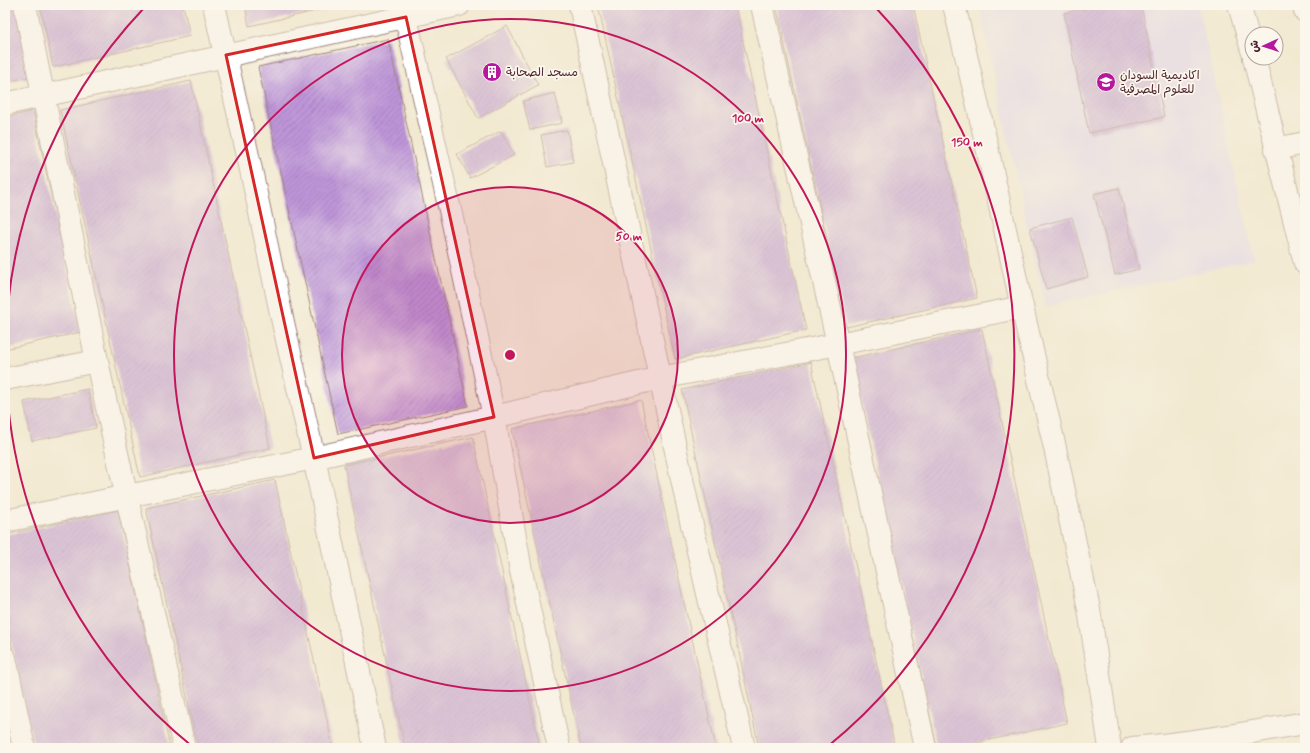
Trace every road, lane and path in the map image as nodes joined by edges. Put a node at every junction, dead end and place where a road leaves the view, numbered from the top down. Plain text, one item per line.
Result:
1 (25, 5) edge
2 (214, 5) edge
3 (459, 5) edge
4 (580, 5) edge
5 (762, 5) edge
6 (954, 5) edge
7 (1239, 5) edge
8 (1304, 5) edge
9 (404, 11) edge
10 (1305, 11) edge
11 (1245, 26) edge
12 (226, 55) junction
13 (1256, 66) edge
14 (45, 96) junction
15 (5, 104) edge
16 (1305, 143) edge
17 (1276, 149) junction
18 (1305, 263) edge
19 (1022, 307) junction
20 (838, 344) junction
21 (97, 361) junction
22 (660, 378) junction
23 (5, 379) edge
24 (494, 417) junction
25 (314, 458) junction
26 (126, 496) junction
27 (5, 521) edge
28 (5, 658) edge
29 (1305, 723) edge
30 (1217, 743) edge
31 (24, 748) edge
32 (184, 748) edge
33 (375, 748) edge
34 (559, 748) edge
35 (744, 748) edge
36 (925, 748) edge
37 (1110, 748) edge
38 (1132, 748) edge

1 - 14 street
2 - 12 street
3 - 9 street
4 - 22 street
5 - 20 street
6 - 19 street
7 - 11 street
8 - 10 street
9 - 12 street
9 - 24 street
12 - 14 street
12 - 25 street
13 - 17 street
14 - 15 street
14 - 21 street
16 - 17 street
17 - 18 street
19 - 20 street
19 - 37 street
20 - 22 street
20 - 36 street
21 - 23 street
21 - 26 street
22 - 24 street
22 - 35 street
24 - 25 street
24 - 34 street
25 - 26 street
25 - 33 street
26 - 27 street
26 - 32 street
28 - 31 street
29 - 30 street
30 - 38 street

